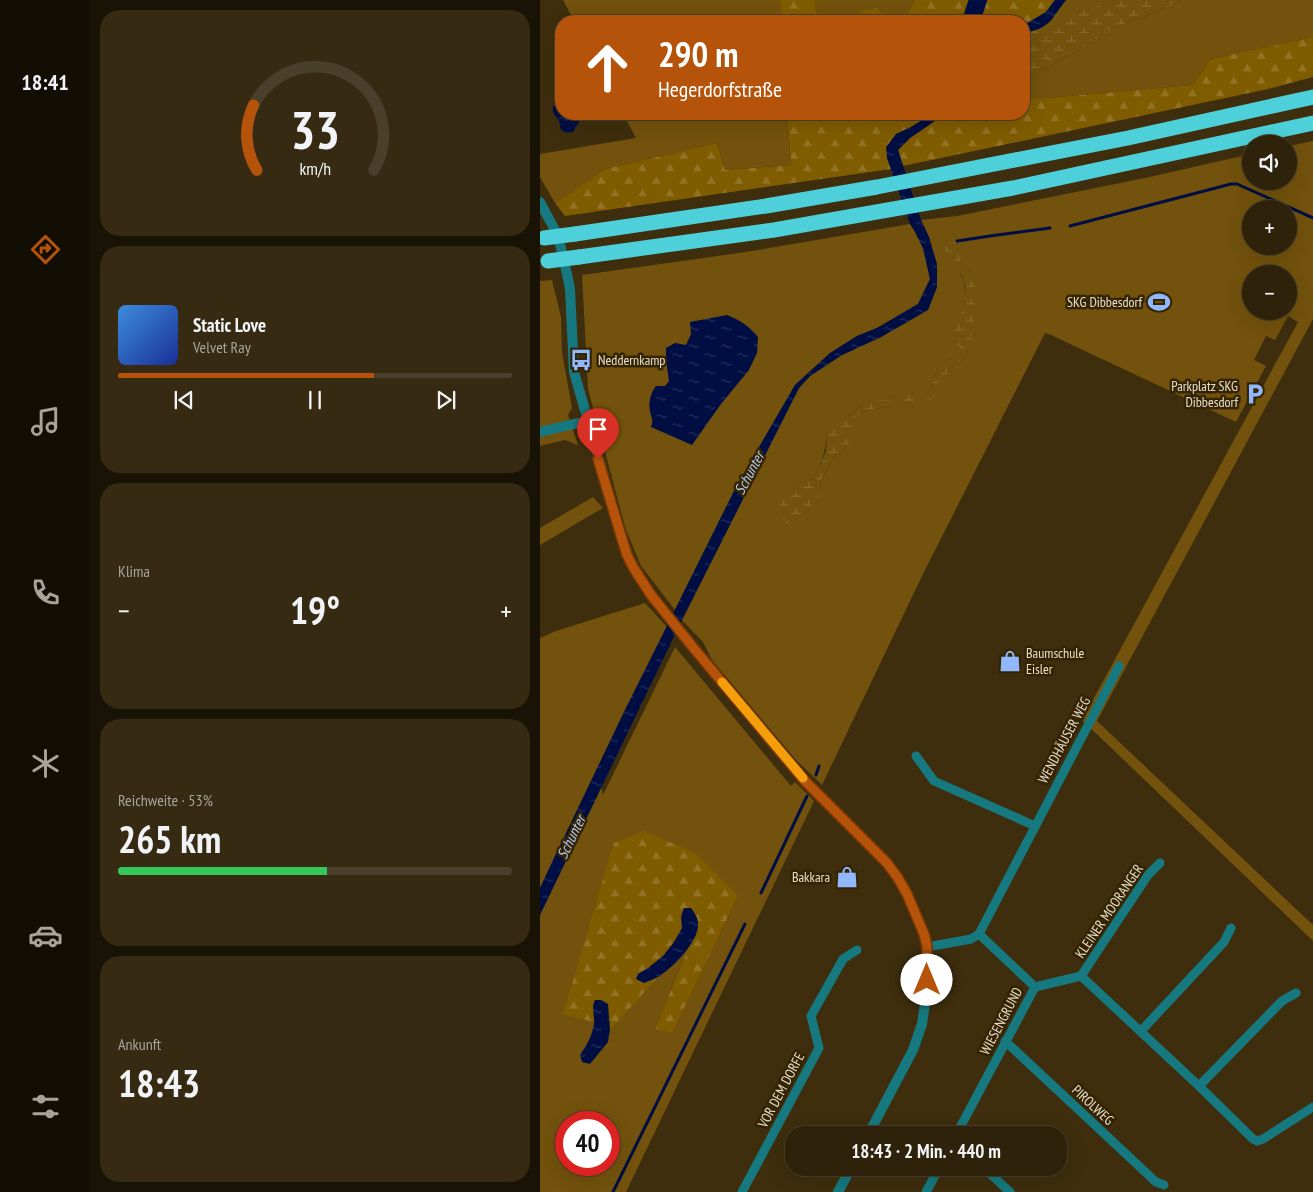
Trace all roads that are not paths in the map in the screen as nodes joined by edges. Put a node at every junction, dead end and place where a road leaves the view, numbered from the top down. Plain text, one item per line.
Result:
1 (1313, 97) edge
2 (1313, 123) edge
3 (540, 202) edge
4 (542, 238) edge
5 (544, 262) edge
6 (587, 421) junction
7 (540, 432) edge
8 (1119, 666) dead end
9 (916, 756) dead end
10 (1035, 826) junction
11 (1160, 863) dead end
12 (1231, 928) dead end
13 (979, 934) junction
14 (927, 946) junction
15 (857, 950) dead end
16 (1082, 976) junction
17 (1035, 987) junction
18 (1296, 993) dead end
19 (1141, 1030) junction
20 (1005, 1041) junction
21 (1199, 1086) junction
22 (1313, 1107) edge
23 (873, 1126) edge
24 (961, 1126) edge
25 (847, 1176) edge
26 (935, 1176) edge
27 (993, 1176) edge
28 (1164, 1186) dead end
29 (742, 1192) edge
30 (838, 1192) edge
31 (926, 1192) edge
32 (1010, 1192) edge

1 - 4 highway, bridge
2 - 5 highway, bridge
3 - 6 street
6 - 7 street
6 - 14 street
8 - 10 street, WENDHÄUSER WEG
9 - 10 street
10 - 13 street, WENDHÄUSER WEG
11 - 16 street, KLEINER MOORANGER
12 - 19 street
13 - 14 street
13 - 17 street, WIESENGRUND
14 - 23 street
15 - 29 street, VOR DEM DORFE
16 - 17 street, KLEINER MOORANGER
16 - 19 street, KLEINER MOORANGER
17 - 20 street, WIESENGRUND
18 - 21 street
19 - 21 street, KLEINER MOORANGER
20 - 24 street, WIESENGRUND
20 - 28 street, PIROLWEG
21 - 22 street, KLEINER MOORANGER
25 - 30 street
26 - 31 street
27 - 32 street

